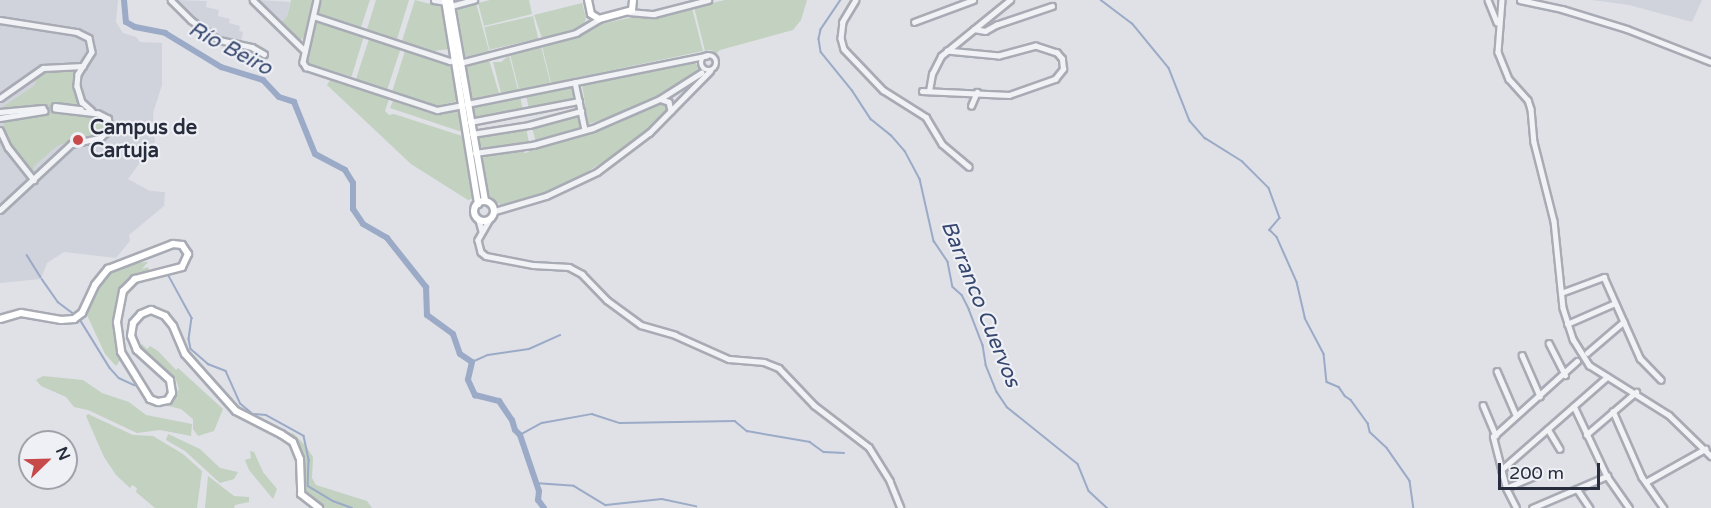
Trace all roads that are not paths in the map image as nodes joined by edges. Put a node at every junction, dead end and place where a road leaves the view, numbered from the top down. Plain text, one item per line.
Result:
1 (171, 0) edge
2 (253, 0) edge
3 (317, 0) edge
4 (434, 0) edge
5 (474, 0) edge
6 (588, 0) edge
7 (708, 0) edge
8 (856, 0) edge
9 (973, 0) edge
10 (1010, 0) edge
11 (1488, 0) edge
12 (1502, 0) edge
13 (1520, 0) edge
14 (448, 2) edge
15 (634, 2) edge
16 (1052, 6) dead end
17 (629, 12) junction
18 (644, 12) junction
19 (591, 14) junction
20 (313, 16) junction
21 (599, 19) junction
22 (0, 20) edge
23 (914, 22) dead end
24 (1498, 25) junction
25 (587, 26) junction
26 (975, 29) junction
27 (307, 42) junction
28 (295, 43) junction
29 (305, 51) junction
30 (947, 51) junction
31 (264, 54) dead end
32 (706, 56) junction
33 (690, 58) junction
34 (458, 61) junction
35 (1711, 62) edge
36 (83, 66) junction
37 (702, 69) junction
38 (710, 71) junction
39 (575, 82) junction
40 (697, 83) junction
41 (922, 91) dead end
42 (929, 91) junction
43 (977, 92) junction
44 (0, 97) edge
45 (660, 99) junction
46 (579, 101) junction
47 (465, 104) junction
48 (971, 106) dead end
49 (55, 108) tunnel mouth
50 (581, 111) junction
51 (671, 111) junction
52 (0, 112) edge
53 (94, 113) junction
54 (0, 118) edge
55 (470, 122) junction
56 (0, 130) edge
57 (585, 130) junction
58 (472, 134) junction
59 (475, 153) junction
60 (969, 167) dead end
61 (34, 180) junction
62 (485, 201) junction
63 (478, 204) junction
64 (0, 210) edge
65 (495, 211) junction
66 (479, 220) junction
67 (489, 220) junction
68 (482, 231) junction
69 (1561, 293) junction
70 (1615, 303) junction
71 (0, 319) edge
72 (1623, 323) junction
73 (1567, 324) junction
74 (1549, 343) dead end
75 (1580, 352) junction
76 (1588, 354) junction
77 (1522, 355) dead end
78 (1579, 362) junction
79 (1586, 362) junction
80 (1497, 371) dead end
81 (1564, 374) junction
82 (1607, 377) junction
83 (1661, 380) dead end
84 (1636, 392) junction
85 (1540, 395) junction
86 (1483, 405) dead end
87 (1574, 406) junction
88 (1613, 411) junction
89 (1517, 416) junction
90 (1548, 429) junction
91 (1496, 435) junction
92 (1586, 435) junction
93 (1560, 449) dead end
94 (1705, 449) junction
95 (1711, 456) edge
96 (1501, 470) junction
97 (1536, 476) dead end
98 (1607, 476) junction
99 (1646, 482) junction
100 (1506, 488) junction
101 (1577, 489) junction
102 (1549, 501) junction
103 (319, 508) edge
104 (901, 508) edge
105 (1516, 508) edge
106 (1532, 508) edge
107 (1553, 508) edge
108 (1590, 508) edge
109 (1629, 508) edge
110 (1664, 508) edge

1 - 31 street
2 - 28 street
3 - 20 street
4 - 14 street
5 - 14 street
6 - 19 main road
7 - 18 street
8 - 60 street
9 - 23 street
10 - 26 street
11 - 24 street
12 - 24 street
13 - 35 street
14 - 34 main road
15 - 17 main road
15 - 18 street
16 - 26 street
17 - 18 street
17 - 21 main road
19 - 21 main road
19 - 25 street
20 - 27 street
20 - 34 street
21 - 25 street
22 - 36 street
24 - 69 street
25 - 34 street
26 - 30 street
27 - 28 street
27 - 29 street
28 - 29 street
29 - 47 street
30 - 42 street
30 - 43 street
32 - 33 street
32 - 37 street
32 - 38 street
33 - 37 street
33 - 39 street
34 - 47 main road
36 - 44 street
36 - 53 street
37 - 38 street
37 - 40 street
37 - 45 street
38 - 40 street
39 - 46 street
39 - 47 street
40 - 51 street
41 - 42 street
42 - 43 street
43 - 48 street
45 - 51 street
45 - 57 street
46 - 50 street
46 - 55 street
47 - 55 main road
47 - 63 main road
49 - 53 street
50 - 57 street
50 - 58 street
51 - 65 street
52 - 54 street
53 - 61 street
55 - 58 main road
56 - 61 street
57 - 59 street
58 - 59 main road
59 - 62 main road
61 - 64 street
62 - 63 main road
62 - 65 main road
63 - 66 main road
65 - 67 main road
66 - 67 main road
66 - 68 street
67 - 68 street
68 - 104 street
69 - 70 street
69 - 73 street
70 - 72 street
70 - 73 street
71 - 103 main road
72 - 76 street
72 - 83 street
73 - 75 street
74 - 81 street
75 - 76 street
75 - 78 street
75 - 79 street
76 - 79 street
77 - 85 street
78 - 79 street
78 - 81 street
79 - 82 street
80 - 89 street
81 - 85 street
82 - 84 street
82 - 87 street
84 - 88 street
84 - 94 street
85 - 89 street
86 - 91 street
87 - 90 street
87 - 92 street
88 - 92 street
88 - 99 street
89 - 91 street
90 - 93 street
90 - 96 street
91 - 96 street
92 - 98 street
94 - 95 street
94 - 99 street
96 - 100 street
97 - 100 street
98 - 101 street
98 - 109 street
99 - 110 street
100 - 105 street
101 - 102 street
101 - 108 street
102 - 106 street
102 - 107 street

